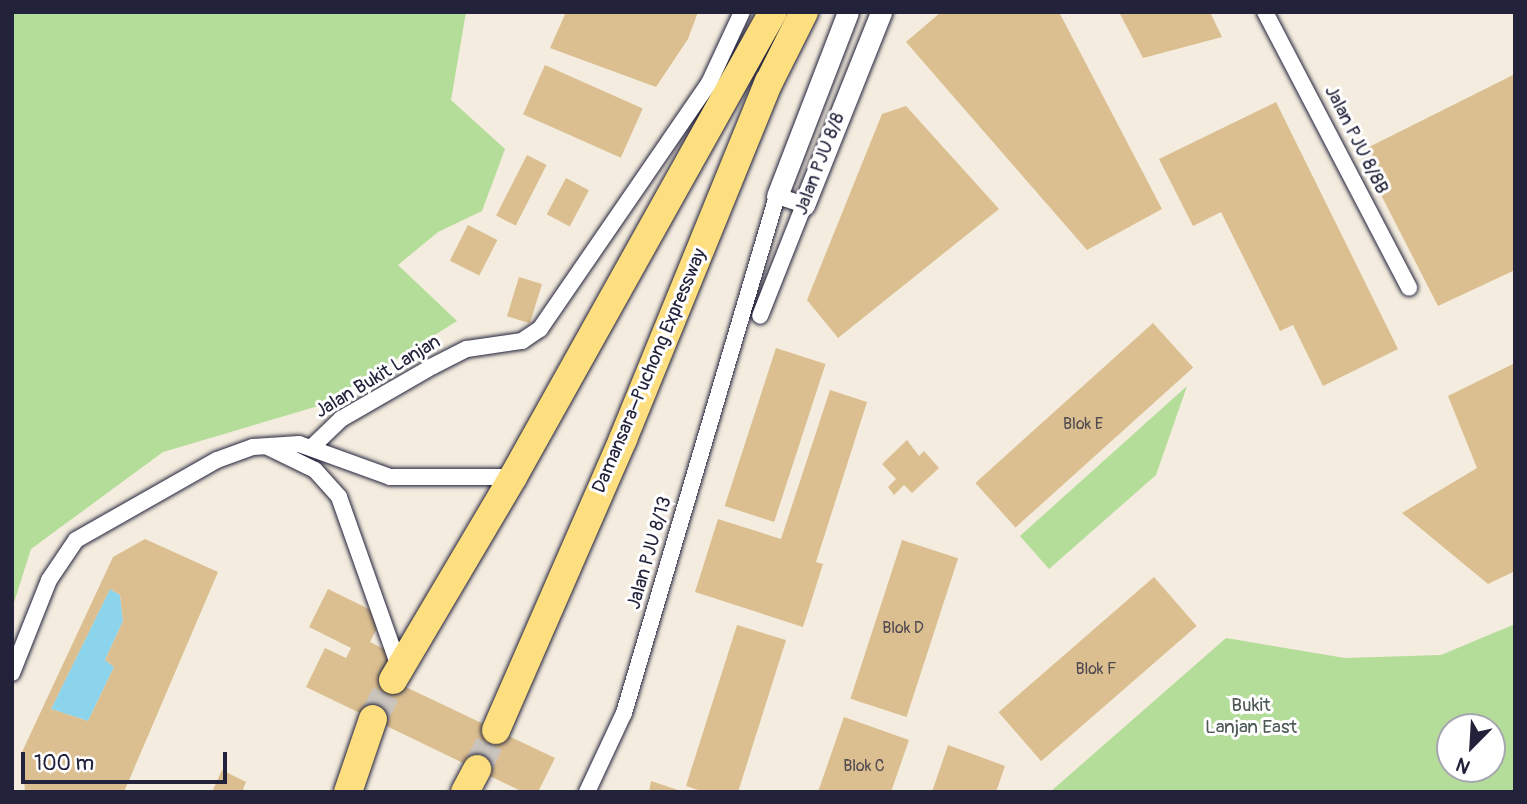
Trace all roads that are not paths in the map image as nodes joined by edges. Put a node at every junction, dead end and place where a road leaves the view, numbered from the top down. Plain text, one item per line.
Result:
1 (742, 12) edge
2 (773, 12) edge
3 (804, 12) edge
4 (814, 12) edge
5 (848, 12) edge
6 (881, 12) edge
7 (1265, 12) edge
8 (769, 82) junction
9 (777, 196) junction
10 (804, 205) junction
11 (764, 237) junction
12 (778, 271) junction
13 (1409, 288) dead end
14 (760, 295) junction
15 (738, 321) junction
16 (265, 445) junction
17 (312, 447) junction
18 (513, 477) junction
19 (12, 673) edge
20 (396, 674) joint
21 (373, 719) tunnel mouth
22 (496, 730) tunnel mouth
23 (348, 792) edge
24 (587, 792) edge

1 - 17 street, Jalan Bukit Lanjan
2 - 18 highway
3 - 8 highway, Damansara–Puchong Expressway
4 - 8 highway
5 - 9 street, Jalan PJU 8/8
6 - 10 street, Jalan PJU 8/8
7 - 13 street, Jalan PJU 8/8B
8 - 22 highway, Damansara–Puchong Expressway
9 - 10 street
9 - 11 street, Jalan PJU 8/8
10 - 12 street, Jalan PJU 8/8
11 - 14 street
11 - 15 street, Jalan PJU 8/13
12 - 14 street
12 - 14 street, Jalan PJU 8/8
14 - 15 street
15 - 24 street, Jalan PJU 8/13
16 - 17 street, Jalan Bukit Lanjan
16 - 19 street, Jalan Bukit Lanjan
16 - 20 street
17 - 18 street
18 - 20 highway
21 - 23 highway

